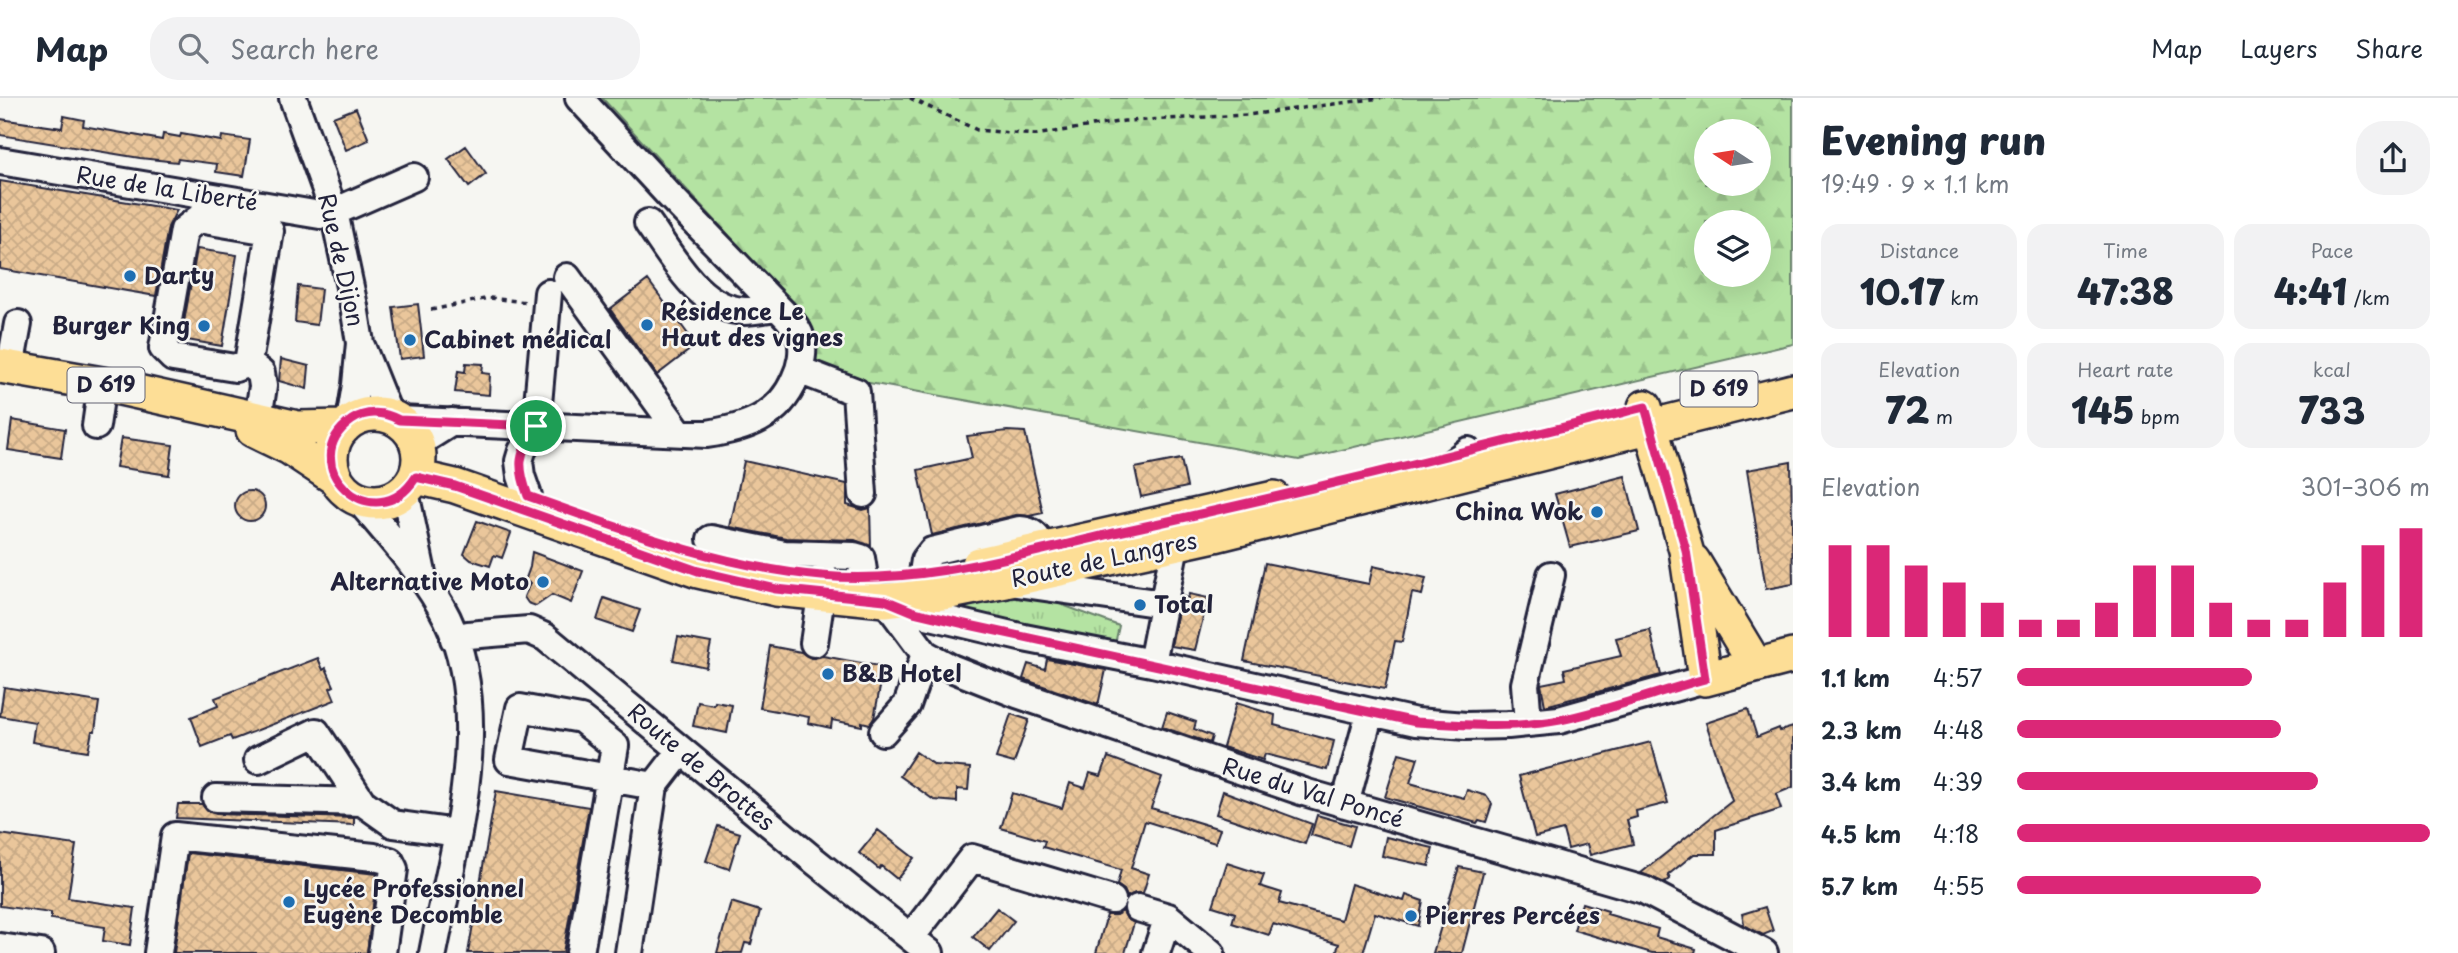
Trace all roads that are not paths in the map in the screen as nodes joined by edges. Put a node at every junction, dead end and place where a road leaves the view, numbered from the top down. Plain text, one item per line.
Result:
1 (293, 98) edge
2 (579, 98) edge
3 (0, 162) edge
4 (414, 177) dead end
5 (334, 212) junction
6 (648, 223) dead end
7 (778, 307) junction
8 (18, 324) dead end
9 (360, 343) junction
10 (248, 363) junction
11 (5, 367) edge
12 (1793, 369) edge
13 (799, 370) junction
14 (103, 384) junction
15 (1793, 391) edge
16 (210, 409) junction
17 (1648, 417) junction
18 (258, 419) junction
19 (347, 424) junction
20 (96, 426) dead end
21 (536, 426) junction
22 (679, 432) junction
23 (408, 450) junction
24 (1468, 451) junction
25 (347, 488) junction
26 (863, 494) dead end
27 (528, 496) junction
28 (1369, 497) junction
29 (711, 539) dead end
30 (1175, 545) junction
31 (1686, 550) junction
32 (1045, 561) junction
33 (934, 571) junction
34 (1002, 571) junction
35 (1551, 575) dead end
36 (424, 578) junction
37 (822, 585) junction
38 (871, 592) junction
39 (1163, 604) junction
40 (454, 639) junction
41 (814, 643) dead end
42 (925, 654) junction
43 (1793, 656) edge
44 (1152, 663) junction
45 (1753, 666) junction
46 (1705, 679) junction
47 (1370, 712) junction
48 (1528, 723) junction
49 (883, 732) dead end
50 (681, 751) junction
51 (258, 760) dead end
52 (654, 786) junction
53 (216, 798) dead end
54 (362, 802) junction
55 (1345, 804) junction
56 (457, 833) junction
57 (1112, 900) dead end
58 (1138, 908) dead end
59 (1168, 917) junction
60 (920, 945) edge
61 (0, 947) edge
62 (41, 953) edge
63 (158, 953) edge
64 (382, 953) edge
65 (433, 953) edge
66 (580, 953) edge
67 (629, 953) edge
68 (1156, 953) edge
69 (1211, 953) edge
70 (1764, 953) edge

1 - 5 street, Rue de Dijon
2 - 7 street
3 - 5 street, Rue de la Liberté
4 - 5 street
5 - 9 street, Rue de Dijon
6 - 7 street
7 - 13 street
8 - 11 street
9 - 19 street, Rue de Dijon
9 - 23 street, Rue de Dijon
10 - 10 street
10 - 18 street
11 - 14 main road, D 619
12 - 17 main road, D 619
13 - 22 street
13 - 26 street
14 - 16 main road, D 619
14 - 20 street
15 - 17 main road, Route de Langres / D 619
16 - 18 main road
16 - 25 main road, D 619
17 - 24 main road, D 619
17 - 28 main road, Route de Langres / D 619
17 - 31 main road
18 - 19 main road
19 - 23 main road
19 - 25 main road
21 - 22 street
21 - 22 street
21 - 23 street
21 - 27 street
23 - 25 main road
23 - 27 main road, Route de Langres / D 619
23 - 36 street, Rue de Dijon
23 - 37 main road, Route de Langres / D 619
24 - 28 street
24 - 32 main road, D 619
25 - 36 street
27 - 37 main road, Route de Langres / D 619
28 - 30 main road, Route de Langres / D 619
29 - 38 street, Rue du Val Poncé
30 - 32 main road, Route de Langres / D 619
30 - 39 street
31 - 45 main road
31 - 46 main road
32 - 33 street
32 - 34 main road, Route de Langres / D 619
33 - 34 main road, D 619
33 - 38 main road, Route de Langres / D 619
34 - 38 main road, Route de Langres / D 619
34 - 39 street
35 - 48 street
36 - 40 street
37 - 38 main road, Route de Langres / D 619
37 - 41 street
38 - 42 street, Rue du Val Poncé
38 - 44 street
39 - 44 street
40 - 50 street, Route de Brottes
40 - 56 street
42 - 49 street
42 - 55 street, Rue du Val Poncé
43 - 45 main road
44 - 47 street
45 - 46 main road
46 - 48 street
47 - 48 street
47 - 55 street
50 - 52 street
50 - 60 street, Route de Brottes
51 - 54 street
52 - 66 street
52 - 67 street
53 - 54 street
54 - 56 street
55 - 70 street, Rue du Val Poncé
56 - 65 street
57 - 60 street
58 - 59 street
59 - 68 street
59 - 69 street
61 - 62 street
63 - 64 street

